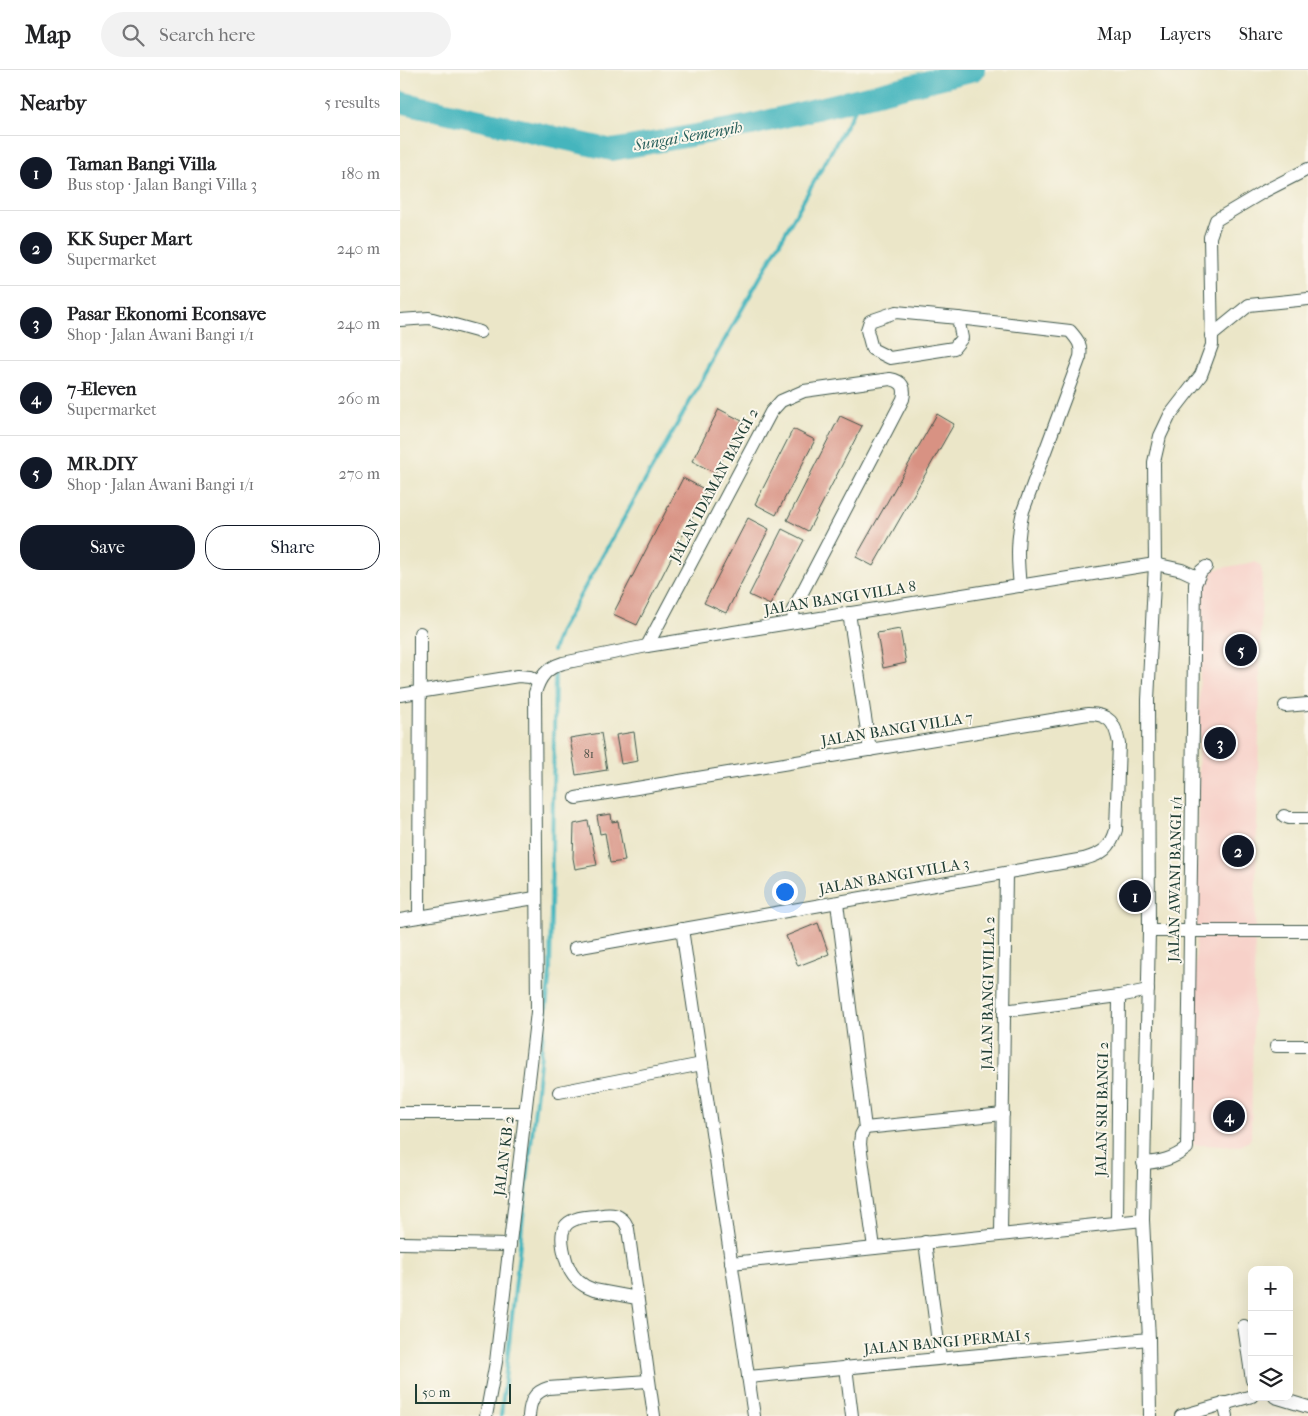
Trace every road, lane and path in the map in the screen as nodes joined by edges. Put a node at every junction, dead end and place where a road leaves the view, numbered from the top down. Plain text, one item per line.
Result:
1 (1308, 169) edge
2 (1308, 299) edge
3 (958, 318) junction
4 (400, 320) edge
5 (480, 332) dead end
6 (1212, 336) junction
7 (1155, 564) junction
8 (1206, 567) dead end
9 (1197, 577) junction
10 (1020, 586) junction
11 (849, 613) junction
12 (794, 622) junction
13 (420, 633) dead end
14 (647, 646) junction
15 (538, 682) junction
16 (420, 692) junction
17 (400, 695) edge
18 (1308, 704) edge
19 (1285, 706) dead end
20 (870, 750) junction
21 (576, 798) dead end
22 (1284, 816) dead end
23 (1308, 818) edge
24 (1116, 830) joint
25 (1006, 873) junction
26 (535, 898) junction
27 (838, 902) junction
28 (419, 917) junction
29 (400, 920) edge
30 (682, 929) junction
31 (1190, 930) junction
32 (1149, 931) junction
33 (1308, 931) edge
34 (575, 948) dead end
35 (1148, 990) junction
36 (1119, 996) junction
37 (1004, 1011) junction
38 (1276, 1046) dead end
39 (1308, 1046) edge
40 (702, 1064) junction
41 (559, 1092) dead end
42 (525, 1113) junction
43 (400, 1114) edge
44 (1003, 1114) junction
45 (865, 1128) junction
46 (1143, 1163) junction
47 (1143, 1220) junction
48 (1117, 1222) junction
49 (1001, 1234) junction
50 (925, 1242) junction
51 (400, 1243) edge
52 (510, 1245) junction
53 (874, 1248) junction
54 (732, 1263) junction
55 (637, 1298) junction
56 (1244, 1326) dead end
57 (1149, 1338) junction
58 (1248, 1356) edge
59 (940, 1358) junction
60 (846, 1368) junction
61 (748, 1377) junction
62 (648, 1381) junction
63 (1248, 1397) edge
64 (1288, 1401) edge
65 (1224, 1403) junction
66 (1308, 1407) edge
67 (486, 1416) edge
68 (529, 1416) edge
69 (654, 1416) edge
70 (754, 1416) edge
71 (852, 1416) edge
72 (1150, 1416) edge
73 (1181, 1416) edge
74 (1228, 1416) edge

1 - 6 street
2 - 6 street
3 - 3 street
3 - 10 street
4 - 5 street
6 - 7 street
7 - 9 street
7 - 10 street, JALAN BANGI VILLA 8
7 - 32 street
8 - 9 street
9 - 31 street, JALAN AWANI BANGI 1/1
10 - 11 street, JALAN BANGI VILLA 8
11 - 12 street, JALAN BANGI VILLA 8
11 - 20 street
12 - 14 street, JALAN BANGI VILLA 8
12 - 14 street, JALAN IDAMAN BANGI 2
13 - 16 street
14 - 15 street, JALAN BANGI VILLA 8
15 - 16 street
15 - 26 street, JALAN KB 2
16 - 17 street
16 - 28 street
18 - 19 street
20 - 21 street, JALAN BANGI VILLA 7
20 - 24 street, JALAN BANGI VILLA 7
22 - 23 street
24 - 25 street, JALAN BANGI VILLA 3
25 - 27 street, JALAN BANGI VILLA 3
25 - 37 street, JALAN BANGI VILLA 2
26 - 28 street
26 - 42 street, JALAN KB 2
27 - 30 street, JALAN BANGI VILLA 3
27 - 45 street
28 - 29 street
30 - 34 street, JALAN BANGI VILLA 3
30 - 40 street
31 - 32 street
31 - 33 street
31 - 46 street, JALAN AWANI BANGI 1/1
32 - 35 street
35 - 36 street
35 - 46 street
36 - 37 street
36 - 48 street, JALAN SRI BANGI 2
37 - 44 street, JALAN BANGI VILLA 2
38 - 39 street
40 - 41 street
40 - 54 street
42 - 43 street
42 - 52 street, JALAN KB 2
44 - 45 street
44 - 49 street, JALAN BANGI VILLA 2
45 - 53 street
46 - 47 street
47 - 48 street
47 - 57 street
48 - 49 street
49 - 50 street
50 - 53 street
50 - 59 street
51 - 52 street
52 - 67 street, JALAN KB 2
53 - 54 street
54 - 61 street
55 - 55 street
55 - 62 street
56 - 58 street
57 - 59 street, JALAN BANGI PERMAI 5
57 - 72 street
59 - 60 street, JALAN BANGI PERMAI 5
60 - 61 street, JALAN BANGI PERMAI 5
60 - 71 street
61 - 70 street
62 - 68 street
62 - 69 street
63 - 65 street
64 - 66 street
65 - 73 street
65 - 74 street

